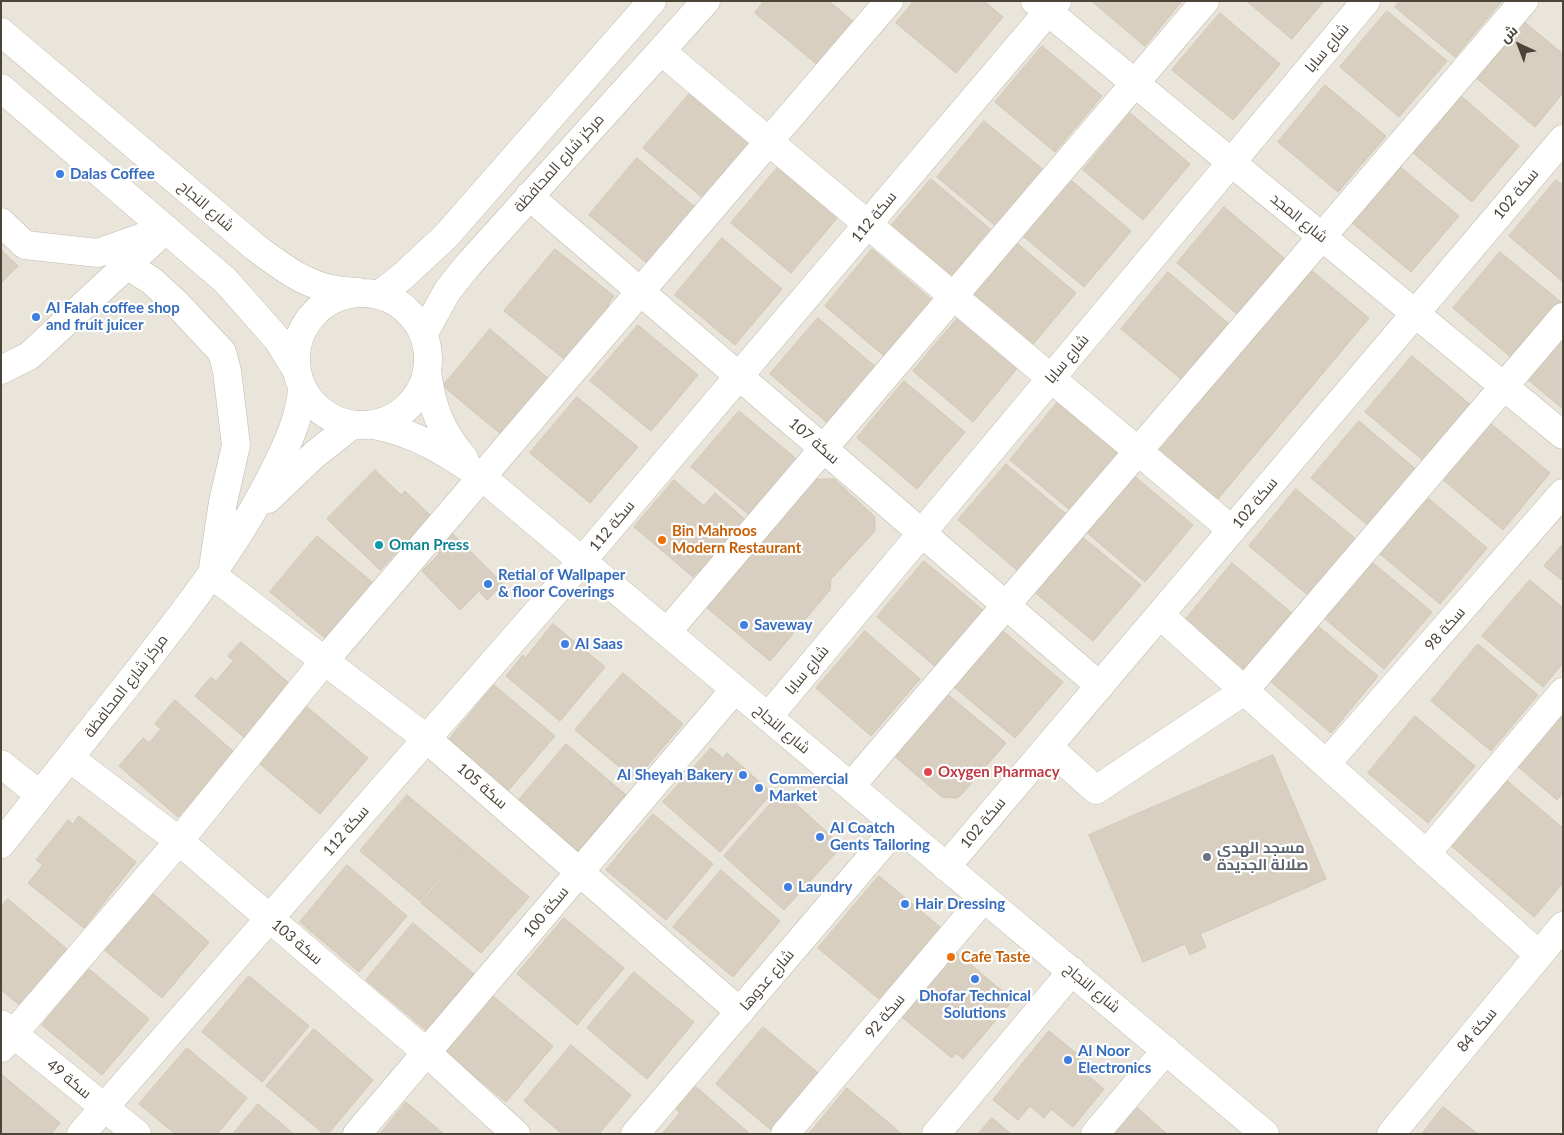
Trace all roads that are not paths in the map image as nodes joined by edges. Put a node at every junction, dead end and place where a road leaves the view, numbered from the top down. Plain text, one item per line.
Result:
1 (706, 1) edge
2 (888, 1) edge
3 (1204, 1) edge
4 (1366, 1) edge
5 (1524, 1) edge
6 (1046, 5) edge
7 (637, 6) edge
8 (1, 32) edge
9 (661, 51) junction
10 (1135, 83) junction
11 (1, 88) edge
12 (1563, 139) edge
13 (769, 141) junction
14 (1231, 162) junction
15 (529, 196) junction
16 (1, 222) edge
17 (868, 224) junction
18 (166, 229) junction
19 (1322, 237) junction
20 (127, 265) junction
21 (640, 292) junction
22 (369, 294) junction
23 (953, 296) junction
24 (1415, 313) junction
25 (1563, 317) edge
26 (424, 333) junction
27 (1, 370) edge
28 (428, 371) junction
29 (739, 376) junction
30 (298, 378) junction
31 (1051, 378) junction
32 (1504, 386) junction
33 (363, 425) junction
34 (1563, 435) edge
35 (823, 449) junction
36 (1138, 452) junction
37 (482, 477) junction
38 (1563, 493) edge
39 (246, 524) junction
40 (1232, 530) junction
41 (922, 533) junction
42 (582, 561) junction
43 (212, 575) junction
44 (1006, 605) junction
45 (1160, 615) junction
46 (667, 632) junction
47 (325, 660) junction
48 (1100, 686) junction
49 (735, 690) junction
50 (1244, 691) junction
51 (1563, 692) edge
52 (768, 717) junction
53 (427, 739) junction
54 (1048, 747) junction
55 (70, 758) junction
56 (1, 764) edge
57 (1326, 764) junction
58 (851, 786) junction
59 (40, 795) junction
60 (898, 826) junction
61 (179, 841) junction
62 (1, 844) edge
63 (1426, 854) junction
64 (946, 866) junction
65 (580, 872) junction
66 (984, 898) junction
67 (270, 919) junction
68 (1563, 926) edge
69 (1539, 955) junction
70 (1072, 971) junction
71 (740, 1012) junction
72 (5, 1035) edge
73 (1166, 1050) junction
74 (426, 1052) junction
75 (105, 1107) junction
76 (1254, 1130) edge
77 (81, 1134) edge
78 (137, 1134) edge
79 (357, 1134) edge
80 (516, 1134) edge
81 (635, 1134) edge
82 (785, 1134) edge
83 (936, 1134) edge
84 (1096, 1134) edge
85 (1391, 1134) edge

1 - 9 street, مركز شارع المحافظة
2 - 13 street
3 - 10 street
4 - 14 street, شارع سابا
5 - 19 street
6 - 10 street, شارع المجد
6 - 17 street, سكة 112
7 - 22 street
8 - 22 street, شارع النجاح
9 - 13 street
9 - 15 street, مركز شارع المحافظة
10 - 14 street, شارع المجد
10 - 23 street
11 - 18 street
12 - 24 street, سكة 102
13 - 17 street
13 - 21 street
14 - 19 street, شارع المجد
14 - 31 street, شارع سابا
15 - 21 street, سكة 107
15 - 26 street, مركز شارع المحافظة
16 - 18 street
17 - 23 street
17 - 29 street, سكة 112
18 - 20 street
18 - 30 street
19 - 24 street, شارع المجد
19 - 36 street
20 - 27 street
20 - 43 street
21 - 29 street, سكة 107
21 - 37 street
22 - 26 street
22 - 30 street
23 - 31 street
23 - 35 street
24 - 32 street, شارع المجد
24 - 40 street, سكة 102
25 - 32 street
26 - 28 street
28 - 33 street
28 - 37 street, شارع النجاح
29 - 35 street, سكة 107
29 - 42 street, سكة 112
30 - 33 street
30 - 39 street, مركز شارع المحافظة
31 - 36 street
31 - 41 street, شارع سابا
32 - 34 street, شارع المجد
32 - 50 street
33 - 37 street, شارع النجاح
33 - 39 street, مركز شارع المحافظة
35 - 41 street, سكة 107
35 - 46 street
36 - 40 street
36 - 44 street
37 - 42 street, شارع النجاح
37 - 47 street
38 - 57 street, سكة 98
39 - 43 street, مركز شارع المحافظة
40 - 45 street, سكة 102
41 - 44 street, سكة 107
41 - 52 street, شارع سابا
42 - 46 street, شارع النجاح
42 - 53 street, سكة 112
43 - 47 street, سكة 105
43 - 55 street, مركز شارع المحافظة
44 - 48 street, سكة 107
44 - 58 street
45 - 48 street, سكة 102
45 - 50 street
46 - 49 street, شارع النجاح
47 - 53 street, سكة 105
47 - 61 street
48 - 54 street, سكة 102
49 - 52 street, شارع النجاح
49 - 65 street, سكة 100
50 - 54 street
50 - 57 street
51 - 63 street
52 - 58 street, شارع النجاح
53 - 65 street, سكة 105
53 - 67 street, سكة 112
54 - 64 street, سكة 102
55 - 59 street, مركز شارع المحافظة
55 - 61 street, سكة 103
56 - 59 street
57 - 63 street
58 - 60 street, شارع النجاح
59 - 62 street, مركز شارع المحافظة
60 - 64 street, شارع النجاح
60 - 71 street, شارع عدوها
61 - 67 street, سكة 103
61 - 72 street
63 - 69 street
64 - 66 street, شارع النجاح
65 - 71 street, سكة 105
65 - 74 street, سكة 100
66 - 70 street, شارع النجاح
66 - 82 street, سكة 92
67 - 74 street, سكة 103
67 - 75 street, سكة 112
68 - 69 street, سكة 84
69 - 85 street, سكة 84
70 - 73 street, شارع النجاح
70 - 83 street
71 - 81 street, شارع عدوها
72 - 75 street, سكة 49
73 - 76 street, شارع النجاح
73 - 84 street
74 - 79 street, سكة 100
74 - 80 street, سكة 103
75 - 77 street, سكة 112
75 - 78 street, سكة 49

